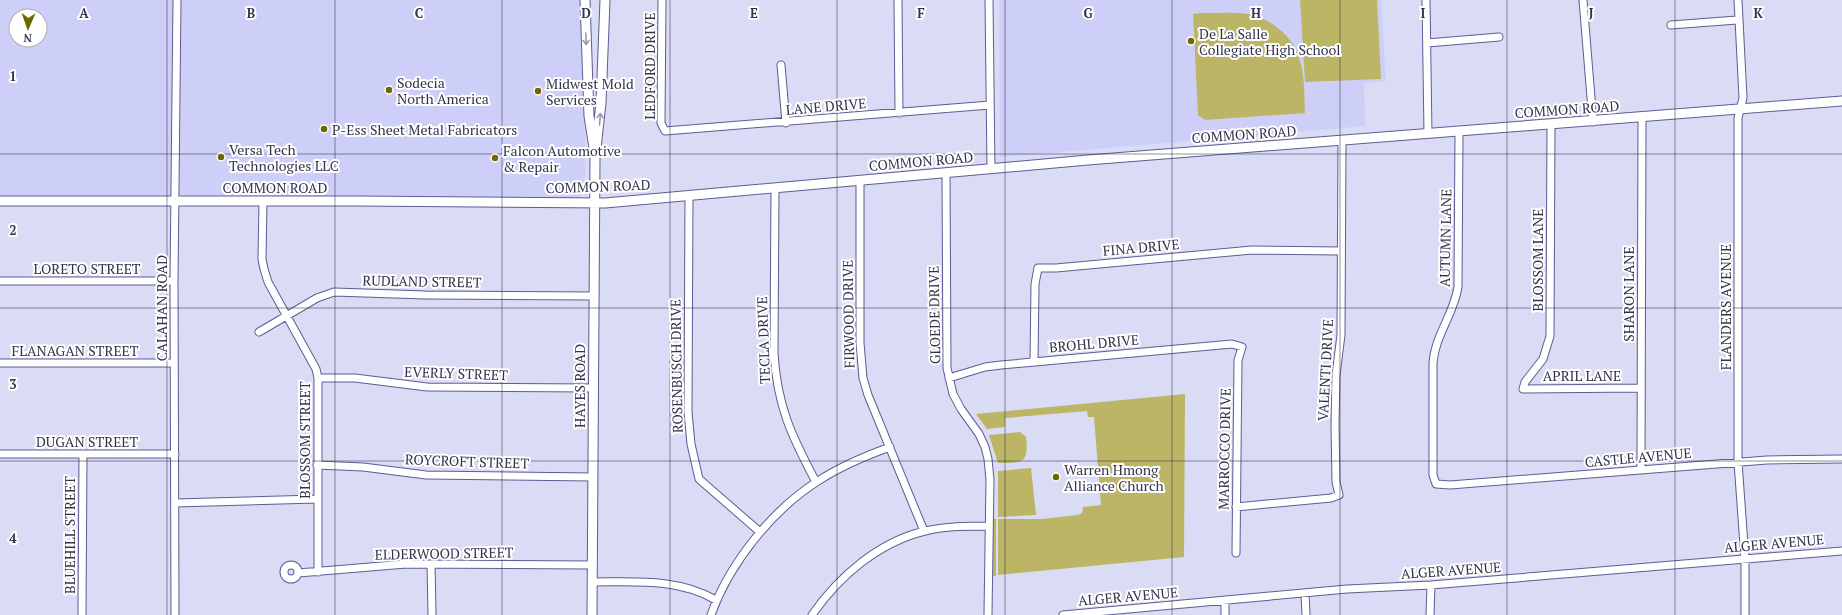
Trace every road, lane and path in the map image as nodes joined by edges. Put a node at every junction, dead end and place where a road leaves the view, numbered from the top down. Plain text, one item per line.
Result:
1 (177, 0) edge
2 (585, 0) edge
3 (605, 0) edge
4 (662, 0) edge
5 (898, 0) edge
6 (989, 0) edge
7 (1426, 0) edge
8 (1583, 0) edge
9 (1738, 0) edge
10 (1737, 20) junction
11 (1671, 25) dead end
12 (1499, 38) dead end
13 (1427, 43) junction
14 (587, 62) junction
15 (603, 62) junction
16 (781, 65) dead end
17 (1842, 102) edge
18 (990, 105) junction
19 (1740, 110) junction
20 (899, 113) junction
21 (1642, 118) junction
22 (1593, 122) junction
23 (786, 123) junction
24 (1551, 124) junction
25 (665, 131) joint
26 (1460, 132) junction
27 (1428, 134) junction
28 (1342, 141) junction
29 (595, 157) junction
30 (991, 169) junction
31 (946, 173) junction
32 (860, 181) junction
33 (775, 188) junction
34 (689, 195) junction
35 (174, 200) junction
36 (0, 201) edge
37 (263, 201) junction
38 (595, 203) junction
39 (1341, 251) junction
40 (0, 281) edge
41 (174, 281) junction
42 (594, 296) junction
43 (287, 315) junction
44 (259, 332) dead end
45 (1242, 346) joint
46 (1034, 362) junction
47 (0, 363) edge
48 (174, 363) junction
49 (318, 378) junction
50 (949, 378) junction
51 (593, 388) junction
52 (1523, 388) joint
53 (1641, 388) junction
54 (890, 447) junction
55 (0, 454) edge
56 (82, 454) junction
57 (175, 454) junction
58 (1842, 459) edge
59 (1738, 462) junction
60 (317, 465) junction
61 (1641, 470) junction
62 (593, 477) junction
63 (816, 482) junction
64 (1436, 484) joint
65 (317, 499) junction
66 (175, 503) junction
67 (1236, 507) junction
68 (989, 526) junction
69 (924, 531) junction
70 (760, 532) junction
71 (1842, 551) edge
72 (1236, 553) dead end
73 (1744, 559) junction
74 (431, 564) junction
75 (592, 565) junction
76 (318, 572) junction
77 (298, 573) dead end
78 (592, 582) junction
79 (1431, 585) junction
80 (1305, 593) junction
81 (716, 600) junction
82 (1225, 600) junction
83 (1140, 612) edge
84 (82, 615) edge
85 (175, 615) edge
86 (432, 615) edge
87 (592, 615) edge
88 (711, 615) edge
89 (812, 615) edge
90 (988, 615) edge
91 (1063, 615) edge
92 (1226, 615) edge
93 (1306, 615) edge
94 (1430, 615) edge
95 (1745, 615) edge

1 - 35 street, CALAHAN ROAD
2 -> 14 street, HAYES ROAD
3 - 15 street, HAYES ROAD
4 - 25 street, LEDFORD DRIVE
5 - 20 street
6 - 18 street
7 - 13 street
8 - 22 street
9 - 10 street, FLANDERS AVENUE
10 - 11 street
10 - 19 street, FLANDERS AVENUE
12 - 13 street
13 - 27 street
14 - 15 street
14 - 29 street, HAYES ROAD
29 -> 15 street, HAYES ROAD
16 - 23 street
17 - 19 street, COMMON ROAD
18 - 20 street, LANE DRIVE
18 - 30 street
19 - 21 street, COMMON ROAD
19 - 59 street, FLANDERS AVENUE
20 - 23 street, LANE DRIVE
21 - 22 street, COMMON ROAD
21 - 53 street, SHARON LANE
22 - 24 street, COMMON ROAD
23 - 25 street, LANE DRIVE
24 - 26 street, COMMON ROAD
24 - 52 street, BLOSSOM LANE
26 - 27 street, COMMON ROAD
26 - 64 street, AUTUMN LANE
27 - 28 street, COMMON ROAD
28 - 30 street, COMMON ROAD
28 - 39 street, VALENTI DRIVE
29 - 38 street, HAYES ROAD
30 - 31 street, COMMON ROAD
31 - 32 street, COMMON ROAD
31 - 50 street, GLOEDE DRIVE
32 - 33 street, COMMON ROAD
32 - 54 street, FIRWOOD DRIVE
33 - 34 street, COMMON ROAD
33 - 63 street, TECLA DRIVE
34 - 38 street, COMMON ROAD
34 - 70 street, ROSENBUSCH DRIVE
35 - 36 street, COMMON ROAD
35 - 37 street, COMMON ROAD
35 - 41 street, CALAHAN ROAD
37 - 38 street, COMMON ROAD
37 - 43 street, BLOSSOM STREET
38 - 42 street, HAYES ROAD
39 - 46 street, FINA DRIVE
39 - 67 street, VALENTI DRIVE
40 - 41 street, LORETO STREET
41 - 48 street, CALAHAN ROAD
42 - 43 street, RUDLAND STREET
42 - 51 street, HAYES ROAD
43 - 44 street, RUDLAND STREET
43 - 49 street, BLOSSOM STREET
45 - 46 street, BROHL DRIVE
45 - 67 street, MARROCCO DRIVE
46 - 50 street, BROHL DRIVE
47 - 48 street, FLANAGAN STREET
48 - 57 street, CALAHAN ROAD
49 - 51 street, EVERLY STREET
49 - 60 street, BLOSSOM STREET
50 - 68 street, GLOEDE DRIVE
51 - 62 street, HAYES ROAD
52 - 53 street, APRIL LANE
53 - 61 street, SHARON LANE
54 - 63 street
54 - 69 street, FIRWOOD DRIVE
55 - 56 street, DUGAN STREET
56 - 57 street, DUGAN STREET
56 - 84 street, BLUEHILL STREET
57 - 66 street, CALAHAN ROAD
58 - 59 street, CASTLE AVENUE
59 - 61 street, CASTLE AVENUE
59 - 73 street, FLANDERS AVENUE
60 - 62 street, ROYCROFT STREET
60 - 65 street, BLOSSOM STREET
61 - 64 street, CASTLE AVENUE
62 - 75 street, HAYES ROAD
63 - 70 street
65 - 66 street
65 - 76 street, BLOSSOM STREET
66 - 85 street, CALAHAN ROAD
67 - 72 street, MARROCCO DRIVE
68 - 69 street
68 - 90 street, GLOEDE DRIVE
69 - 89 street
70 - 81 street
71 - 73 street, ALGER AVENUE
73 - 79 street, ALGER AVENUE
73 - 95 street, FLANDERS AVENUE
74 - 75 street, ELDERWOOD STREET
74 - 76 street, ELDERWOOD STREET
74 - 86 street
75 - 78 street, HAYES ROAD
76 - 77 street, ELDERWOOD STREET
78 - 81 street
78 - 87 street, HAYES ROAD
79 - 80 street, ALGER AVENUE
79 - 94 street
80 - 82 street, ALGER AVENUE
80 - 93 street
81 - 88 street
82 - 83 street, ALGER AVENUE
82 - 92 street
83 - 91 street, ALGER AVENUE

